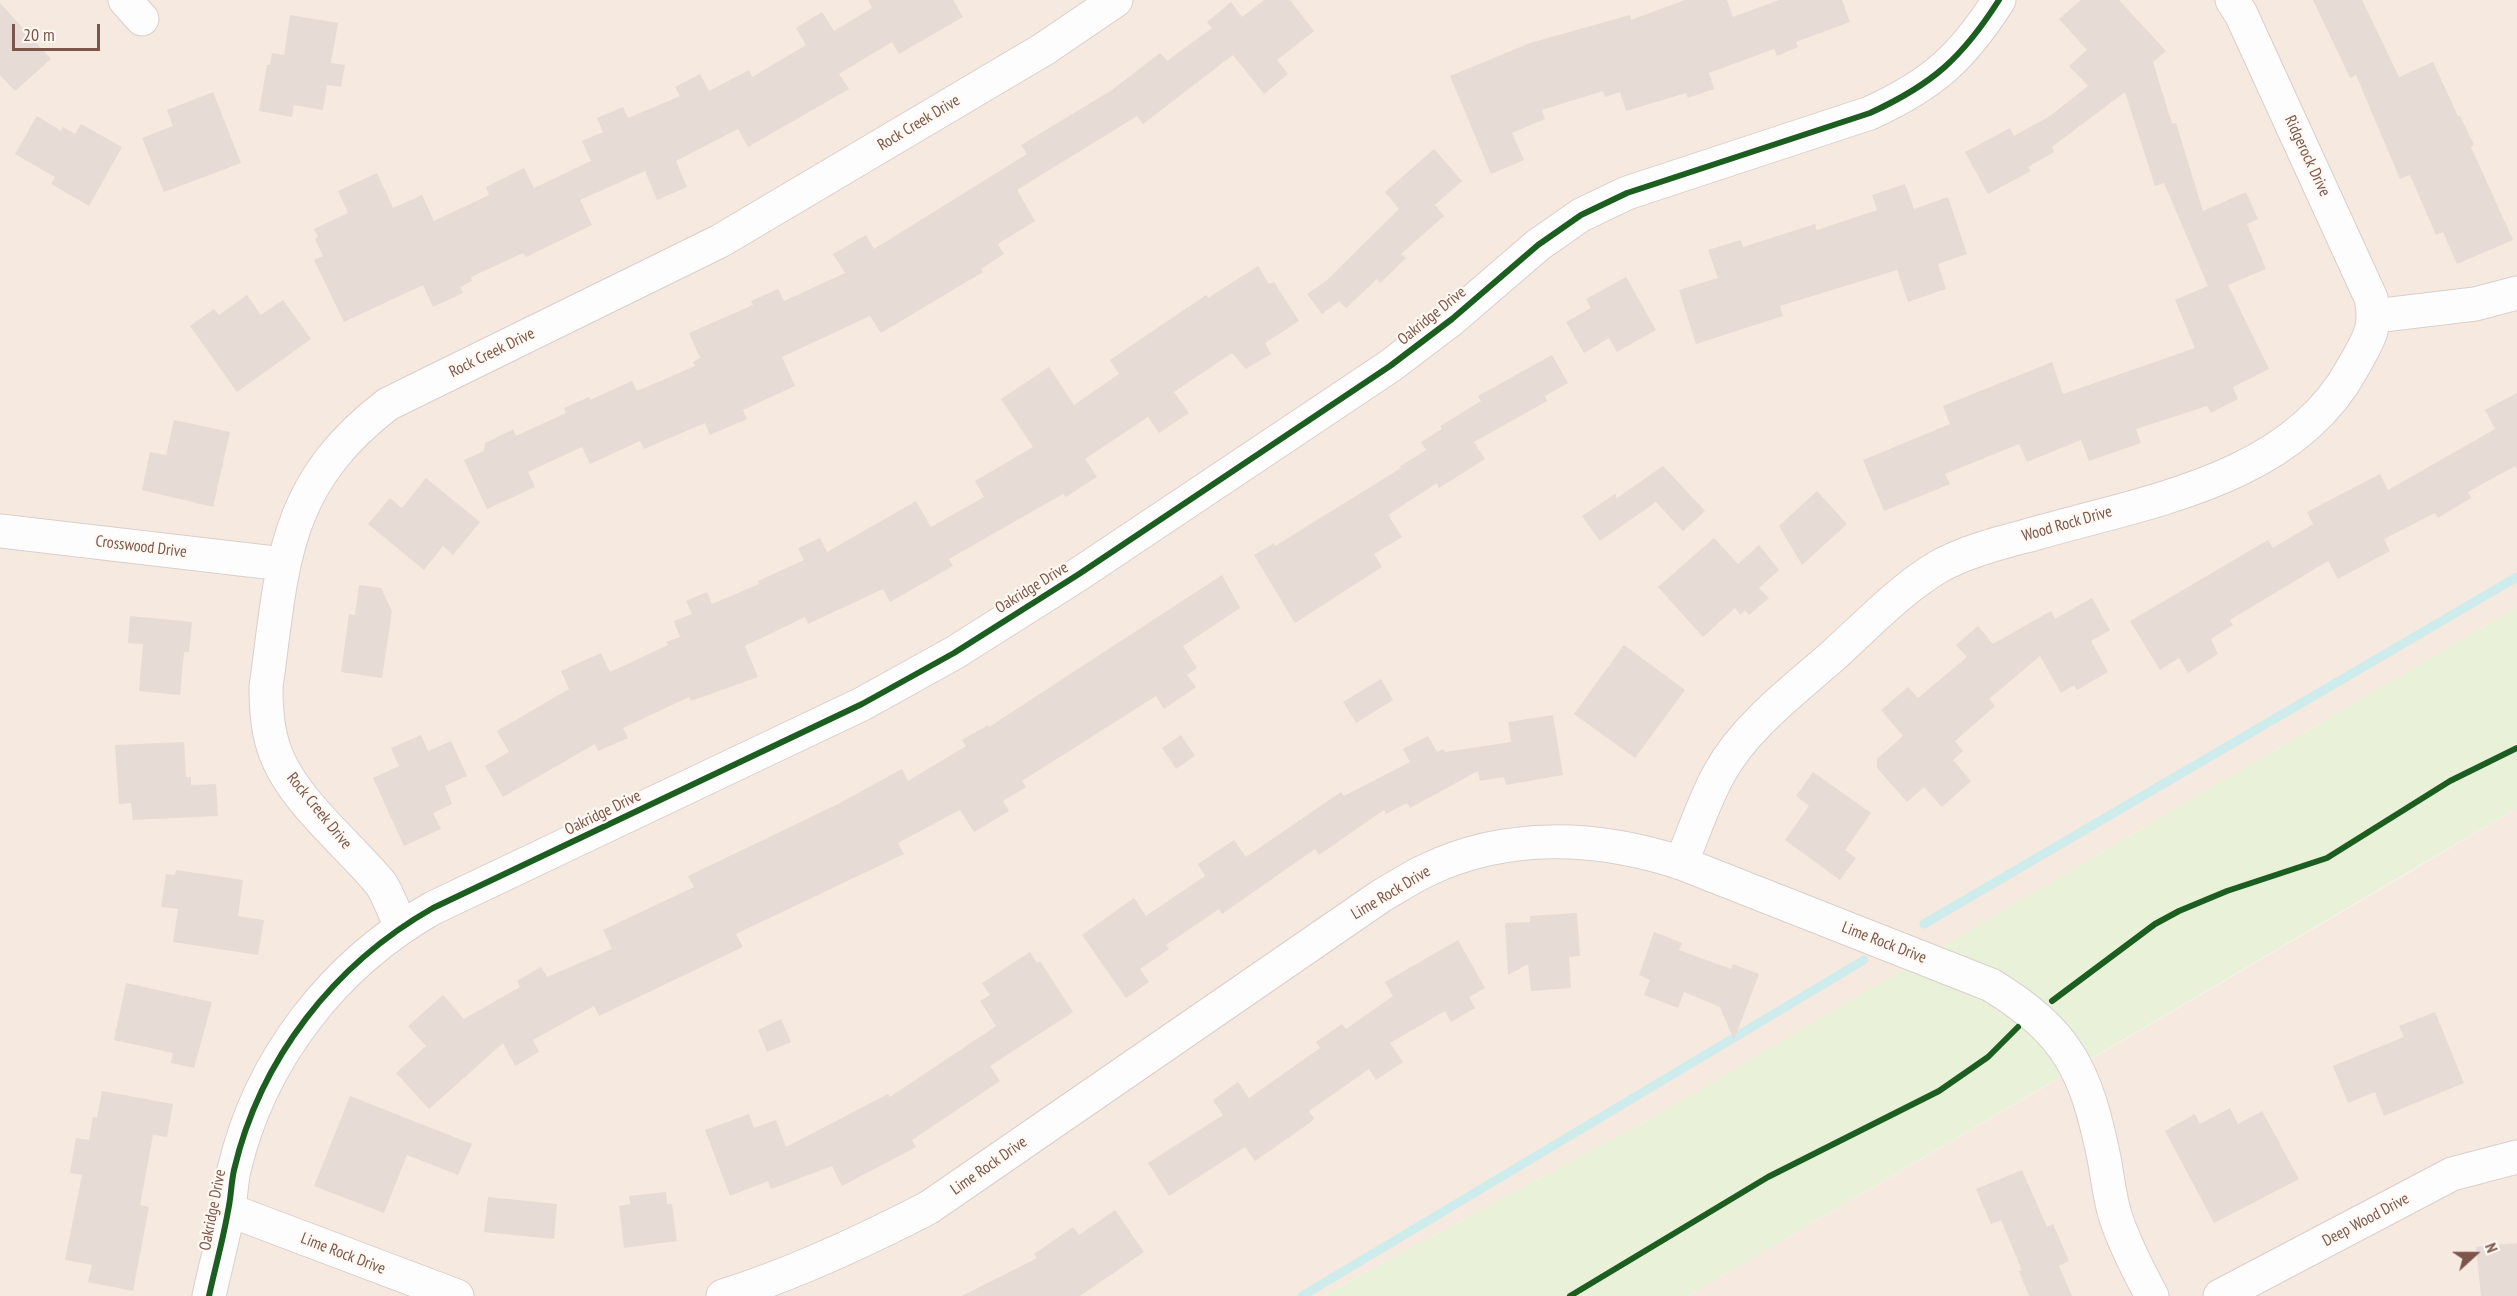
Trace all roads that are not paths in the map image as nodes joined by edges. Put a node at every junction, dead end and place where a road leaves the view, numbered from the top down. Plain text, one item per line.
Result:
1 (1116, 0) edge
2 (1999, 0) edge
3 (2232, 0) edge
4 (2517, 293) edge
5 (2375, 316) junction
6 (0, 531) edge
7 (283, 564) junction
8 (1681, 863) junction
9 (401, 926) junction
10 (2517, 1157) edge
11 (229, 1210) junction
12 (209, 1296) edge
13 (457, 1296) edge
14 (723, 1296) edge
15 (2152, 1296) edge
16 (2220, 1296) edge

1 - 7 street, Rock Creek Drive
2 - 9 street, Oakridge Drive
3 - 5 street, Ridgerock Drive
4 - 5 street
5 - 8 street, Wood Rock Drive
6 - 7 street, Crosswood Drive
7 - 9 street, Rock Creek Drive
8 - 14 street, Lime Rock Drive
8 - 15 street, Lime Rock Drive
9 - 11 street, Oakridge Drive
10 - 16 street, Deep Wood Drive
11 - 12 street, Oakridge Drive
11 - 13 street, Lime Rock Drive

